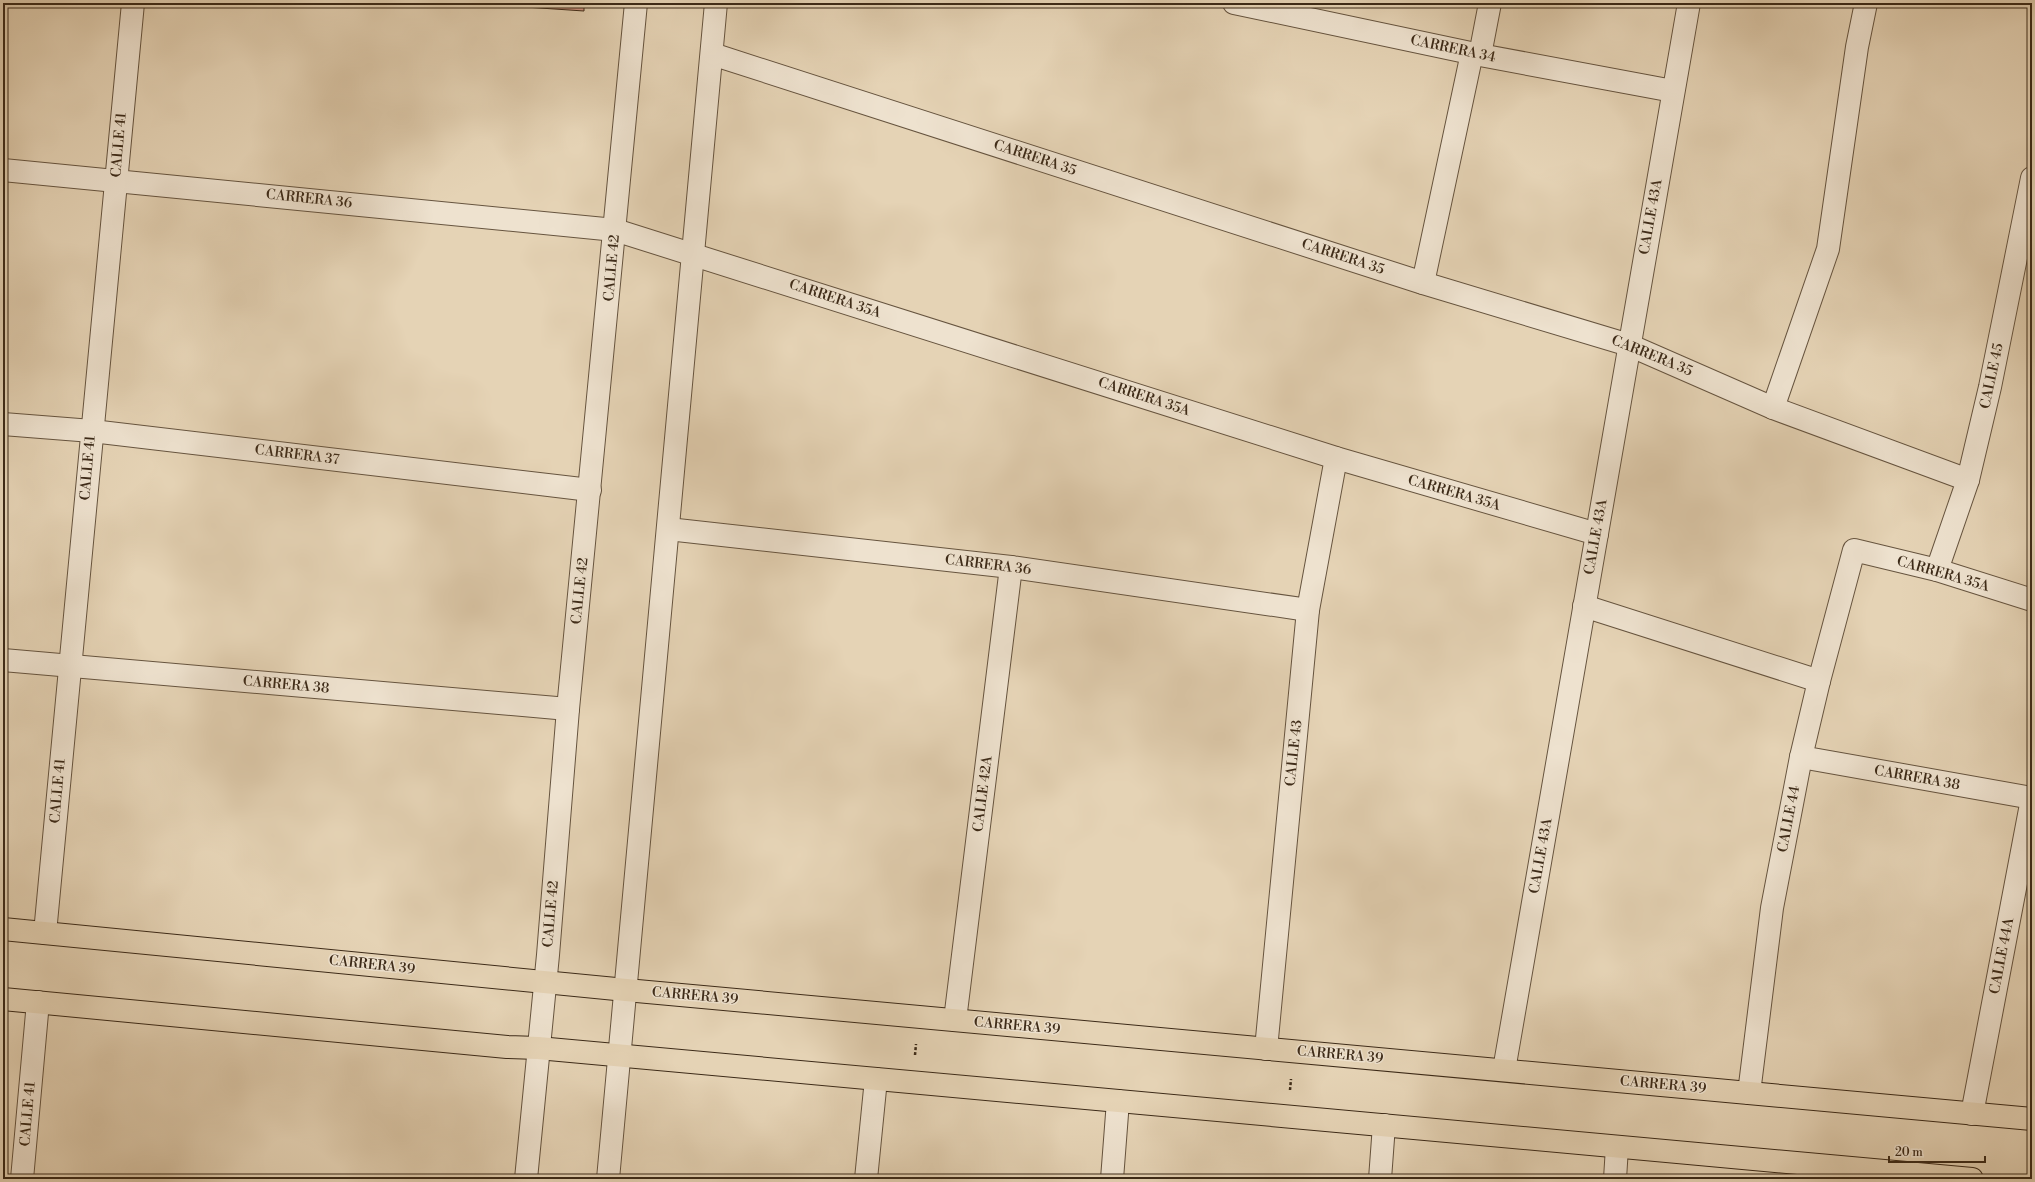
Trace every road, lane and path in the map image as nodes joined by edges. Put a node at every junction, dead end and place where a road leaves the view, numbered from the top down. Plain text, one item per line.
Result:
1 (133, 3) edge
2 (636, 3) edge
3 (716, 3) edge
4 (1234, 3) edge
5 (1490, 3) edge
6 (1689, 3) edge
7 (1866, 3) edge
8 (712, 54) junction
9 (1476, 54) junction
10 (1673, 91) junction
11 (3, 170) edge
12 (2032, 178) edge
13 (116, 180) junction
14 (615, 230) junction
15 (694, 254) junction
16 (1422, 283) junction
17 (1629, 345) junction
18 (1773, 408) junction
19 (3, 424) edge
20 (92, 431) junction
21 (1336, 458) junction
22 (1968, 480) junction
23 (590, 490) junction
24 (668, 529) junction
25 (1597, 534) junction
26 (1854, 550) joint
27 (1011, 567) junction
28 (1937, 570) junction
29 (2032, 600) edge
30 (1584, 606) junction
31 (1308, 610) junction
32 (3, 660) edge
33 (70, 666) junction
34 (1819, 682) junction
35 (568, 709) junction
36 (1801, 757) junction
37 (2032, 799) edge
38 (3, 929) edge
39 (45, 933) junction
40 (544, 982) junction
41 (626, 990) junction
42 (3, 999) edge
43 (38, 1002) junction
44 (955, 1020) junction
45 (538, 1048) junction
46 (1266, 1049) junction
47 (619, 1056) junction
48 (1504, 1070) junction
49 (876, 1079) junction
50 (1749, 1093) junction
51 (1118, 1101) junction
52 (1972, 1114) junction
53 (2032, 1119) edge
54 (1384, 1125) junction
55 (1617, 1147) junction
56 (1870, 1174) edge
57 (22, 1179) edge
58 (526, 1179) edge
59 (608, 1179) edge
60 (866, 1179) edge
61 (1112, 1179) edge
62 (1380, 1179) edge
63 (1615, 1179) edge
64 (1972, 1179) edge

1 - 13 street, CALLE 41
2 - 14 street, CALLE 42
3 - 8 street
4 - 9 street, CARRERA 34
5 - 9 street
6 - 10 street, CALLE 43A
7 - 18 street
8 - 15 street
8 - 16 street, CARRERA 35
9 - 10 street, CARRERA 34
9 - 16 street
10 - 17 street, CALLE 43A
11 - 13 street, CARRERA 36
12 - 22 street, CALLE 45
13 - 14 street, CARRERA 36
13 - 20 street, CALLE 41
14 - 15 street
14 - 23 street, CALLE 42
15 - 21 street, CARRERA 35A
15 - 24 street
16 - 17 street, CARRERA 35
17 - 18 street, CARRERA 35
17 - 25 street, CALLE 43A
18 - 22 street, CARRERA 35
19 - 20 street, CARRERA 37
20 - 23 street, CARRERA 37
20 - 33 street, CALLE 41
21 - 25 street, CARRERA 35A
21 - 31 street, CALLE 43
22 - 28 street, CALLE 45
23 - 35 street, CALLE 42
24 - 27 street, CARRERA 36
24 - 41 street
25 - 30 street, CALLE 43A
26 - 28 street, CARRERA 35A
26 - 34 street, CALLE 44
27 - 31 street, CARRERA 36
27 - 44 street, CALLE 42A
28 - 29 street, CARRERA 35A
30 - 34 street
30 - 48 street, CALLE 43A
31 - 46 street, CALLE 43
32 - 33 street, CARRERA 38
33 - 35 street, CARRERA 38
33 - 39 street, CALLE 41
34 - 36 street, CALLE 44
35 - 40 street, CALLE 42
36 - 37 street, CARRERA 38
36 - 50 street, CALLE 44
37 - 52 street, CALLE 44A
38 - 39 main road, CARRERA 39
39 - 40 main road, CARRERA 39
40 - 41 main road, CARRERA 39
40 - 45 street, CALLE 42
41 - 44 main road, CARRERA 39
41 - 47 street
42 - 43 main road
43 - 45 main road
43 - 57 street, CALLE 41
44 - 46 main road, CARRERA 39
45 - 47 main road
45 - 58 street, CALLE 42
46 - 48 main road, CARRERA 39
47 - 49 main road
47 - 59 street
48 - 50 main road, CARRERA 39
49 - 51 main road
49 - 60 street
50 - 52 main road, CARRERA 39
51 - 54 main road
51 - 61 street
52 - 53 main road, CARRERA 39
54 - 55 main road
54 - 62 street
55 - 56 main road
55 - 63 street
56 - 64 main road

